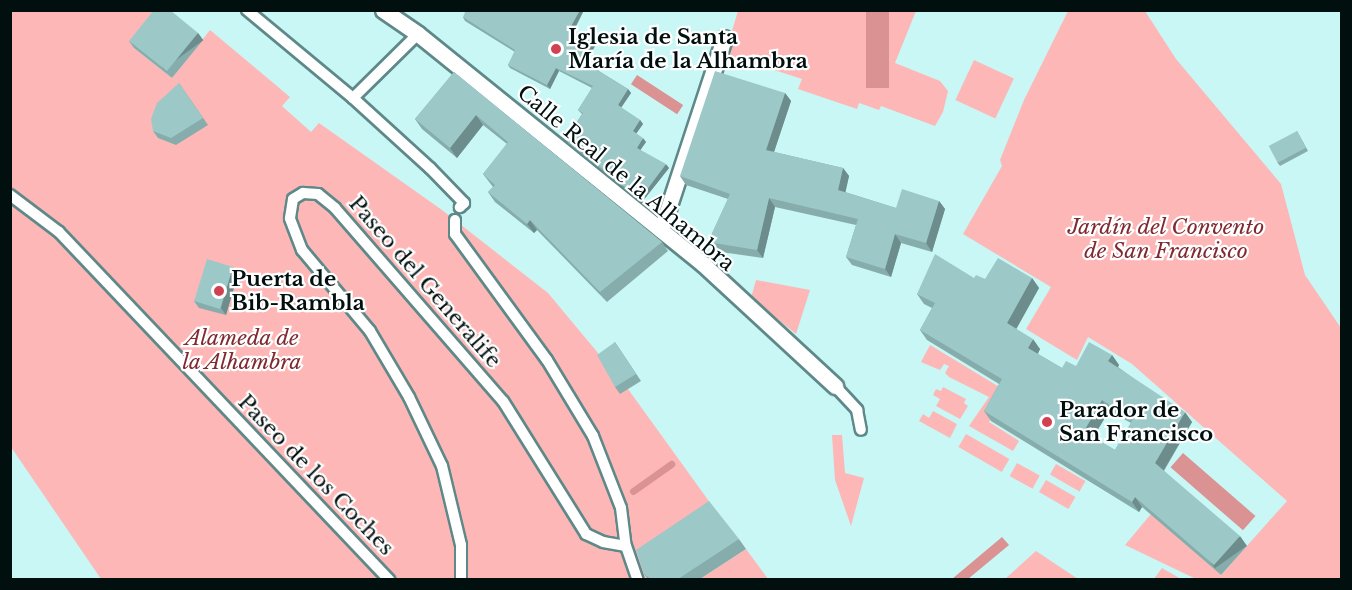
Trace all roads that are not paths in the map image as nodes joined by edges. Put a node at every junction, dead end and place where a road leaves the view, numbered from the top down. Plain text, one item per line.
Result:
1 (247, 10) edge
2 (383, 10) edge
3 (418, 34) junction
4 (724, 38) dead end
5 (353, 98) junction
6 (10, 195) edge
7 (460, 207) dead end
8 (455, 220) dead end
9 (661, 230) junction
10 (835, 386) joint
11 (861, 430) dead end
12 (626, 546) junction
13 (389, 579) edge
14 (461, 579) edge
15 (638, 579) edge

1 - 5 lane
2 - 3 street, Calle Real de la Alhambra
3 - 5 lane
3 - 9 street, Calle Real de la Alhambra
4 - 9 street
5 - 7 lane
6 - 13 lane, Paseo de los Coches
8 - 12 lane
9 - 10 street, Calle Real de la Alhambra
10 - 11 lane
12 - 14 lane, Paseo del Generalife
12 - 15 lane

